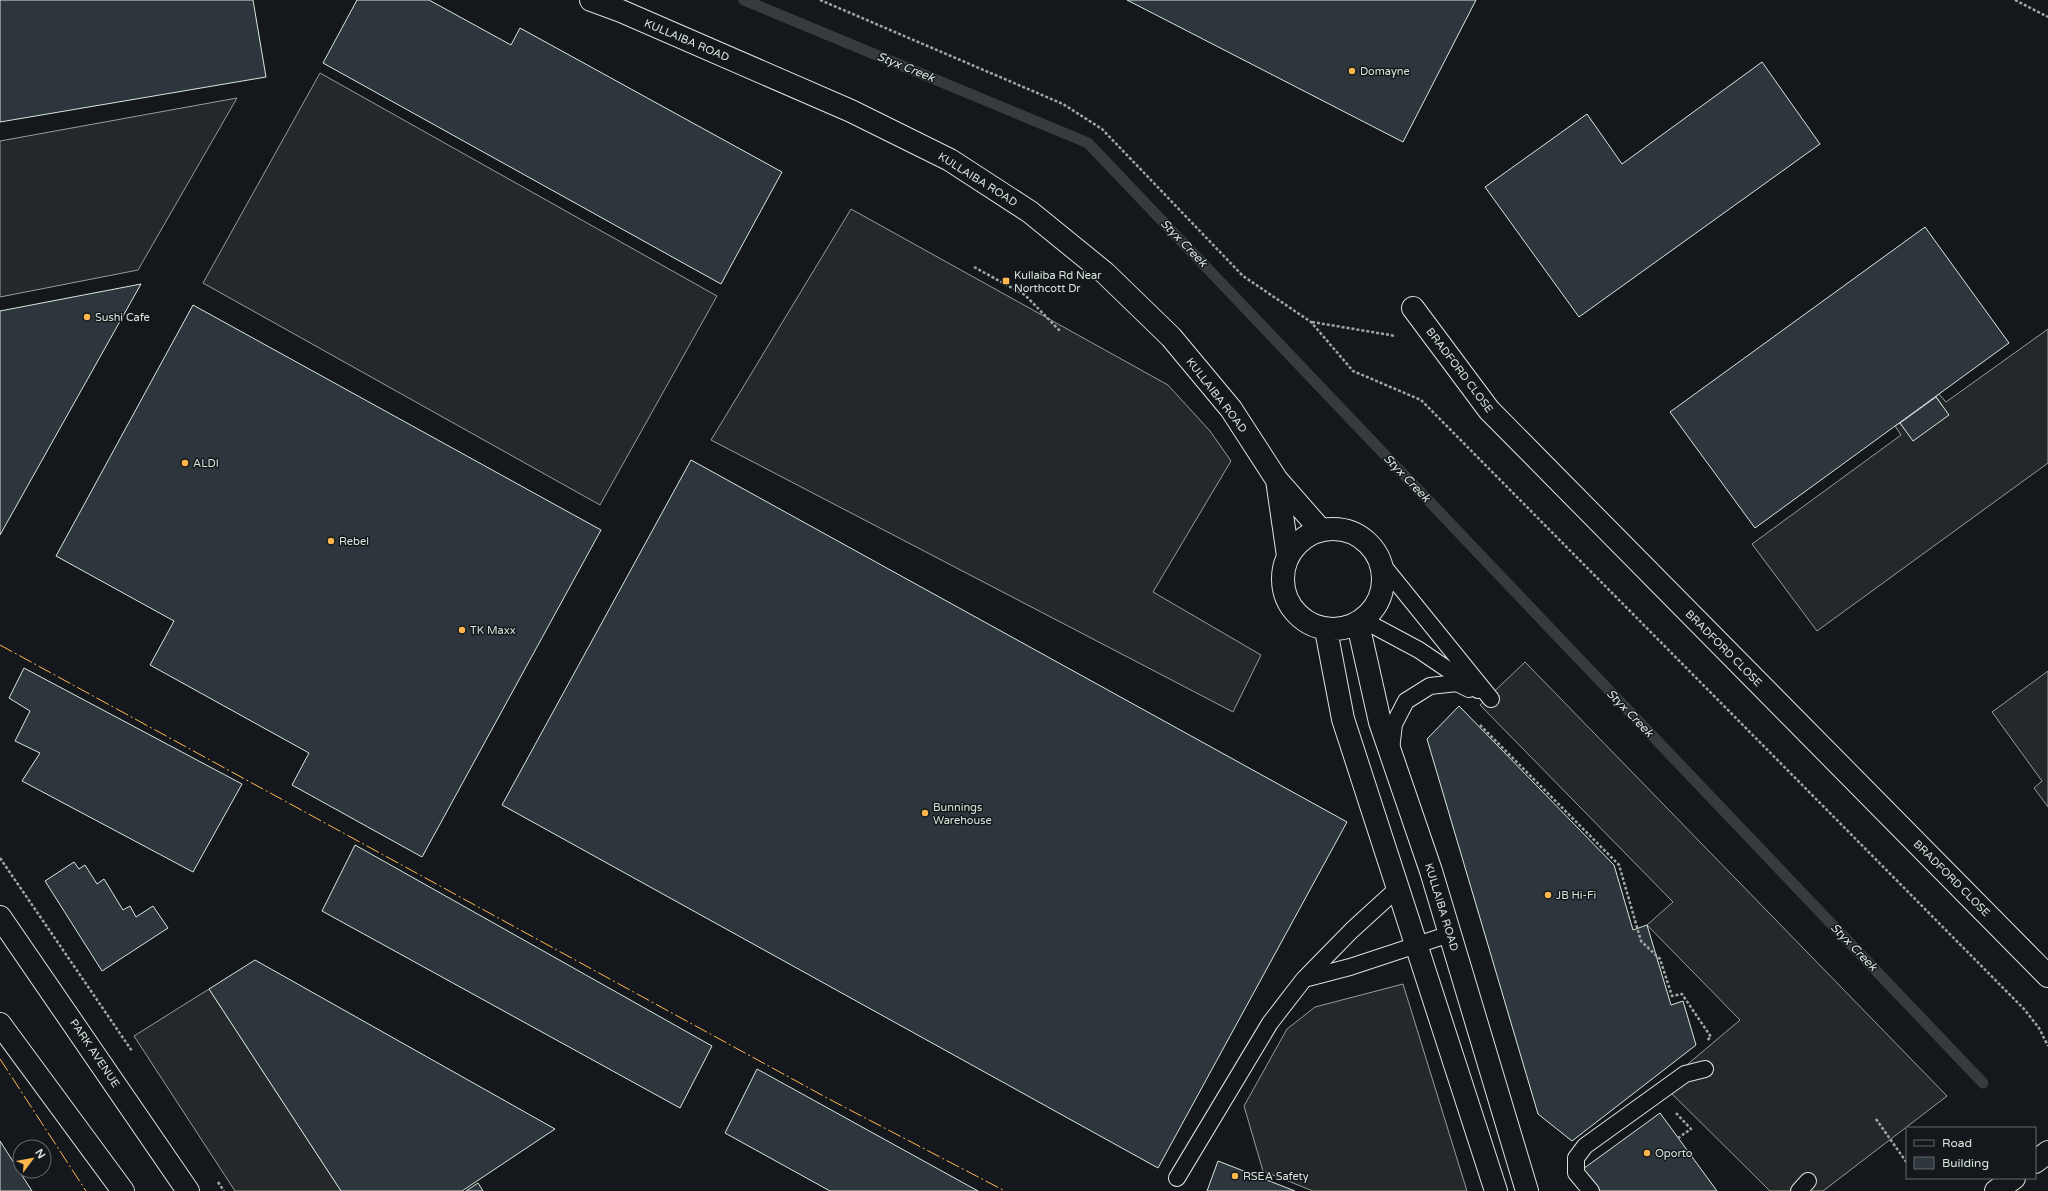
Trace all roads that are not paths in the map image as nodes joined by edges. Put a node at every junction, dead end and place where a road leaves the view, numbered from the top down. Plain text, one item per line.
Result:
1 (591, 0) edge
2 (1413, 308) dead end
3 (1278, 480) junction
4 (1320, 529) junction
5 (1288, 556) junction
6 (1381, 563) junction
7 (1361, 622) junction
8 (1326, 630) junction
9 (1491, 699) junction
10 (1391, 753) junction
11 (1397, 888) junction
12 (0, 917) edge
13 (1450, 934) junction
14 (1416, 946) junction
15 (2048, 976) edge
16 (1304, 979) junction
17 (0, 1024) edge
18 (1705, 1069) dead end
19 (2048, 1152) edge
20 (2036, 1161) edge
21 (1177, 1178) dead end
22 (2013, 1179) edge
23 (123, 1191) edge
24 (188, 1191) edge
25 (1496, 1191) edge
26 (1527, 1191) edge
27 (1591, 1191) edge
28 (1996, 1191) edge

1 - 3 street, KULLAIBA ROAD
2 - 15 street, BRADFORD CLOSE
3 - 4 street, KULLAIBA ROAD
3 - 5 street, KULLAIBA ROAD
4 - 5 street
4 - 6 street
5 - 8 street, KULLAIBA ROAD
6 - 7 street
6 - 9 lane
7 - 8 street, KULLAIBA ROAD
7 - 9 lane
7 - 10 street, KULLAIBA ROAD
8 - 11 street
9 - 10 lane
10 - 13 street, KULLAIBA ROAD
11 - 14 street
11 - 16 lane
12 - 24 street, PARK AVENUE
13 - 14 lane
13 - 26 street, KULLAIBA ROAD
14 - 16 lane
14 - 25 street
16 - 21 lane
17 - 23 street
18 - 27 lane
19 - 20 street
22 - 28 street

